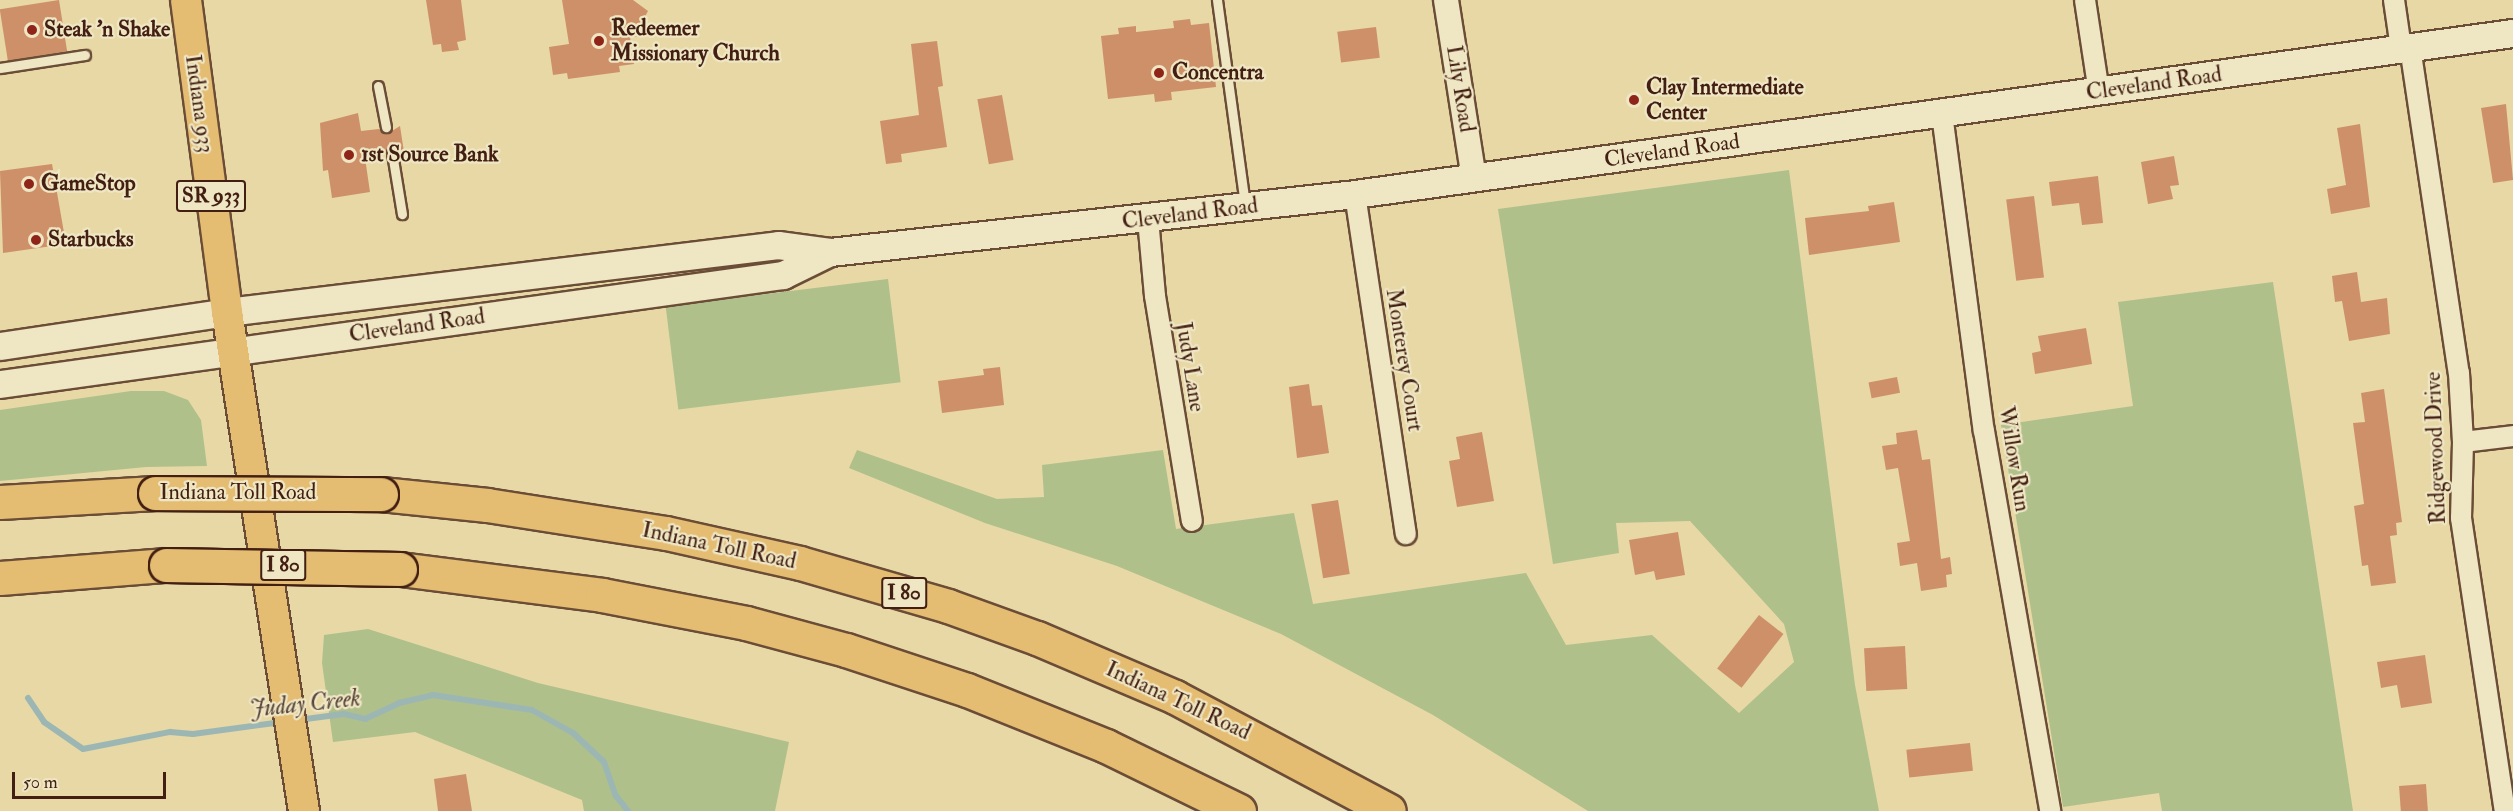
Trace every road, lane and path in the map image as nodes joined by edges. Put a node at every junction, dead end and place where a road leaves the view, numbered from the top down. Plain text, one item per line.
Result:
1 (186, 0) edge
2 (1217, 0) edge
3 (1446, 0) edge
4 (2085, 0) edge
5 (2394, 0) edge
6 (2513, 33) edge
7 (2406, 48) junction
8 (85, 55) dead end
9 (0, 68) edge
10 (378, 86) dead end
11 (2099, 93) junction
12 (1942, 114) junction
13 (386, 128) dead end
14 (392, 153) dead end
15 (1474, 178) junction
16 (1355, 194) junction
17 (1246, 207) junction
18 (402, 214) dead end
19 (1148, 219) junction
20 (830, 252) junction
21 (227, 312) junction
22 (0, 346) edge
23 (233, 351) junction
24 (0, 384) edge
25 (2513, 436) edge
26 (2463, 442) junction
27 (0, 502) edge
28 (1192, 521) dead end
29 (1406, 534) dead end
30 (0, 578) edge
31 (304, 811) edge
32 (1239, 811) edge
33 (1389, 811) edge
34 (2050, 811) edge
35 (2505, 811) edge

1 - 21 main road, Indiana 933 / SR 933
2 - 17 lane
3 - 15 street, Lily Road
4 - 11 street
5 - 7 street, Ridgewood Drive
6 - 7 main road, Cleveland Road
7 - 11 main road, Cleveland Road
7 - 26 street, Ridgewood Drive
8 - 9 lane
10 - 13 lane
11 - 12 main road, Cleveland Road
12 - 15 main road, Cleveland Road
12 - 34 street, Willow Run
14 - 18 lane
15 - 16 main road, Cleveland Road
16 - 17 main road, Cleveland Road
16 - 29 street, Monterey Court
17 - 19 main road, Cleveland Road
19 - 20 main road, Cleveland Road
19 - 28 street, Judy Lane
20 - 21 main road, Cleveland Road
20 - 23 main road, Cleveland Road
21 - 22 main road, Cleveland Road
21 - 23 main road, Indiana 933 / SR 933
23 - 24 main road, Cleveland Road
23 - 31 main road, SR 933
25 - 26 street
26 - 35 street, Ridgewood Drive
27 - 33 highway, Indiana Toll Road / I 80, bridge
30 - 32 highway, I 80, bridge

